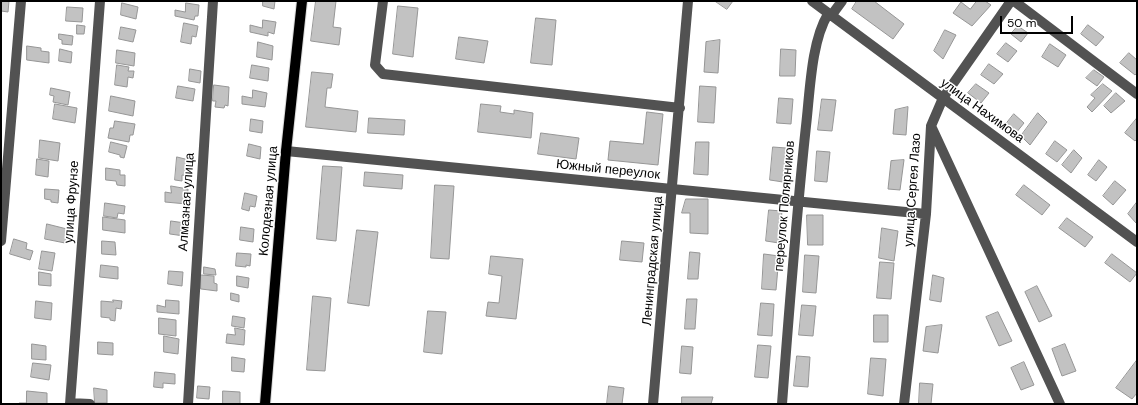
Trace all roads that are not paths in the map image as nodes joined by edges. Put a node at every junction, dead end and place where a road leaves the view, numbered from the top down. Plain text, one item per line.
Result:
1 (21, 1) edge
2 (100, 1) edge
3 (213, 1) edge
4 (302, 1) edge
5 (383, 1) edge
6 (688, 1) edge
7 (812, 1) edge
8 (842, 1) edge
9 (1011, 1) edge
10 (1014, 1) edge
11 (830, 15) junction
12 (1137, 94) edge
13 (943, 98) junction
14 (680, 108) junction
15 (931, 126) junction
16 (286, 151) junction
17 (672, 189) junction
18 (798, 201) junction
19 (926, 214) junction
20 (1, 240) edge
21 (1137, 242) edge
22 (70, 404) edge
23 (90, 404) edge
24 (188, 404) edge
25 (266, 404) edge
26 (653, 404) edge
27 (782, 404) edge
28 (904, 404) edge
29 (1060, 404) edge

1 - 20 street
2 - 22 street, улица Фрунзе
3 - 24 street, Алмазная улица
4 - 16 main road, Колодезная улица
5 - 14 street
6 - 14 street, Ленинградская улица
7 - 11 street, улица Нахимова
8 - 11 street, переулок Полярников
9 - 13 street, улица Сергея Лазо
10 - 12 street
11 - 13 street, улица Нахимова
11 - 18 street, переулок Полярников
13 - 15 street, улица Сергея Лазо
13 - 21 street, улица Нахимова
14 - 17 street, Ленинградская улица
15 - 19 street, улица Сергея Лазо
15 - 29 street
16 - 17 street, Южный переулок
16 - 25 main road, Колодезная улица
17 - 18 street, Южный переулок
17 - 26 street, Ленинградская улица
18 - 19 street, Южный переулок
18 - 27 street, переулок Полярников
19 - 28 street, улица Сергея Лазо
22 - 23 street

